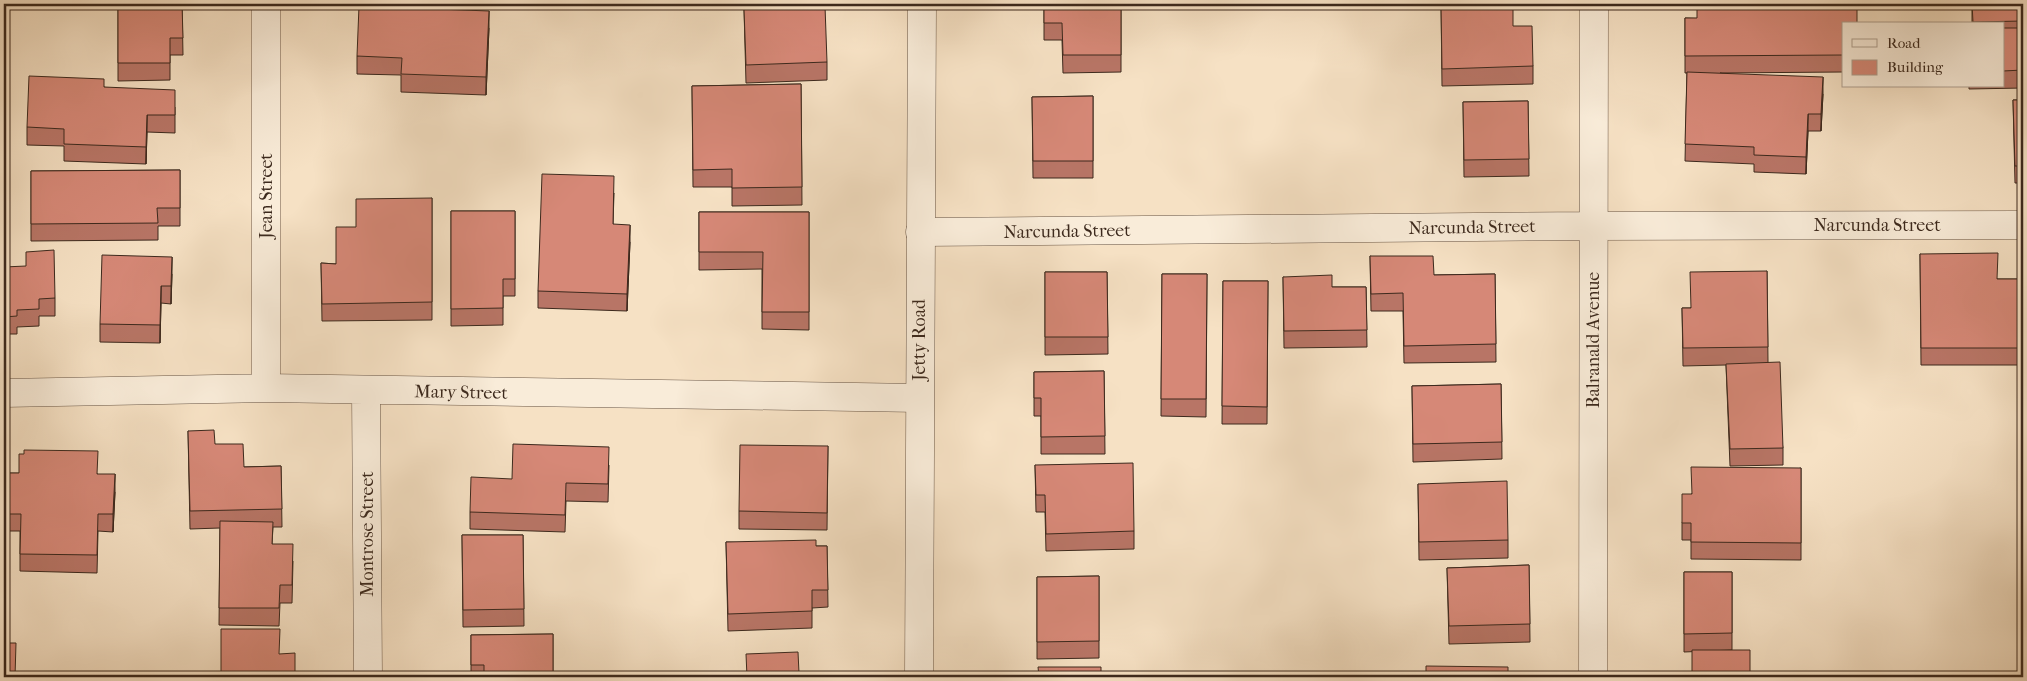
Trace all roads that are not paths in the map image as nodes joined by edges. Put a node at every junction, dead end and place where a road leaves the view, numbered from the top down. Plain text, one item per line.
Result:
1 (266, 4) edge
2 (922, 4) edge
3 (1594, 4) edge
4 (2023, 225) edge
5 (1593, 226) junction
6 (920, 232) junction
7 (266, 388) junction
8 (366, 391) junction
9 (4, 393) edge
10 (919, 398) junction
11 (368, 677) edge
12 (918, 677) edge
13 (1593, 677) edge

1 - 7 street, Jean Street
2 - 6 street, Jetty Road
3 - 5 street, Balranald Avenue
4 - 5 street, Narcunda Street
5 - 6 street, Narcunda Street
5 - 13 street, Balranald Avenue
6 - 10 street, Jetty Road
7 - 8 street, Mary Street
7 - 9 street, Mary Street
8 - 10 street, Mary Street
8 - 11 street, Montrose Street
10 - 12 street, Jetty Road

